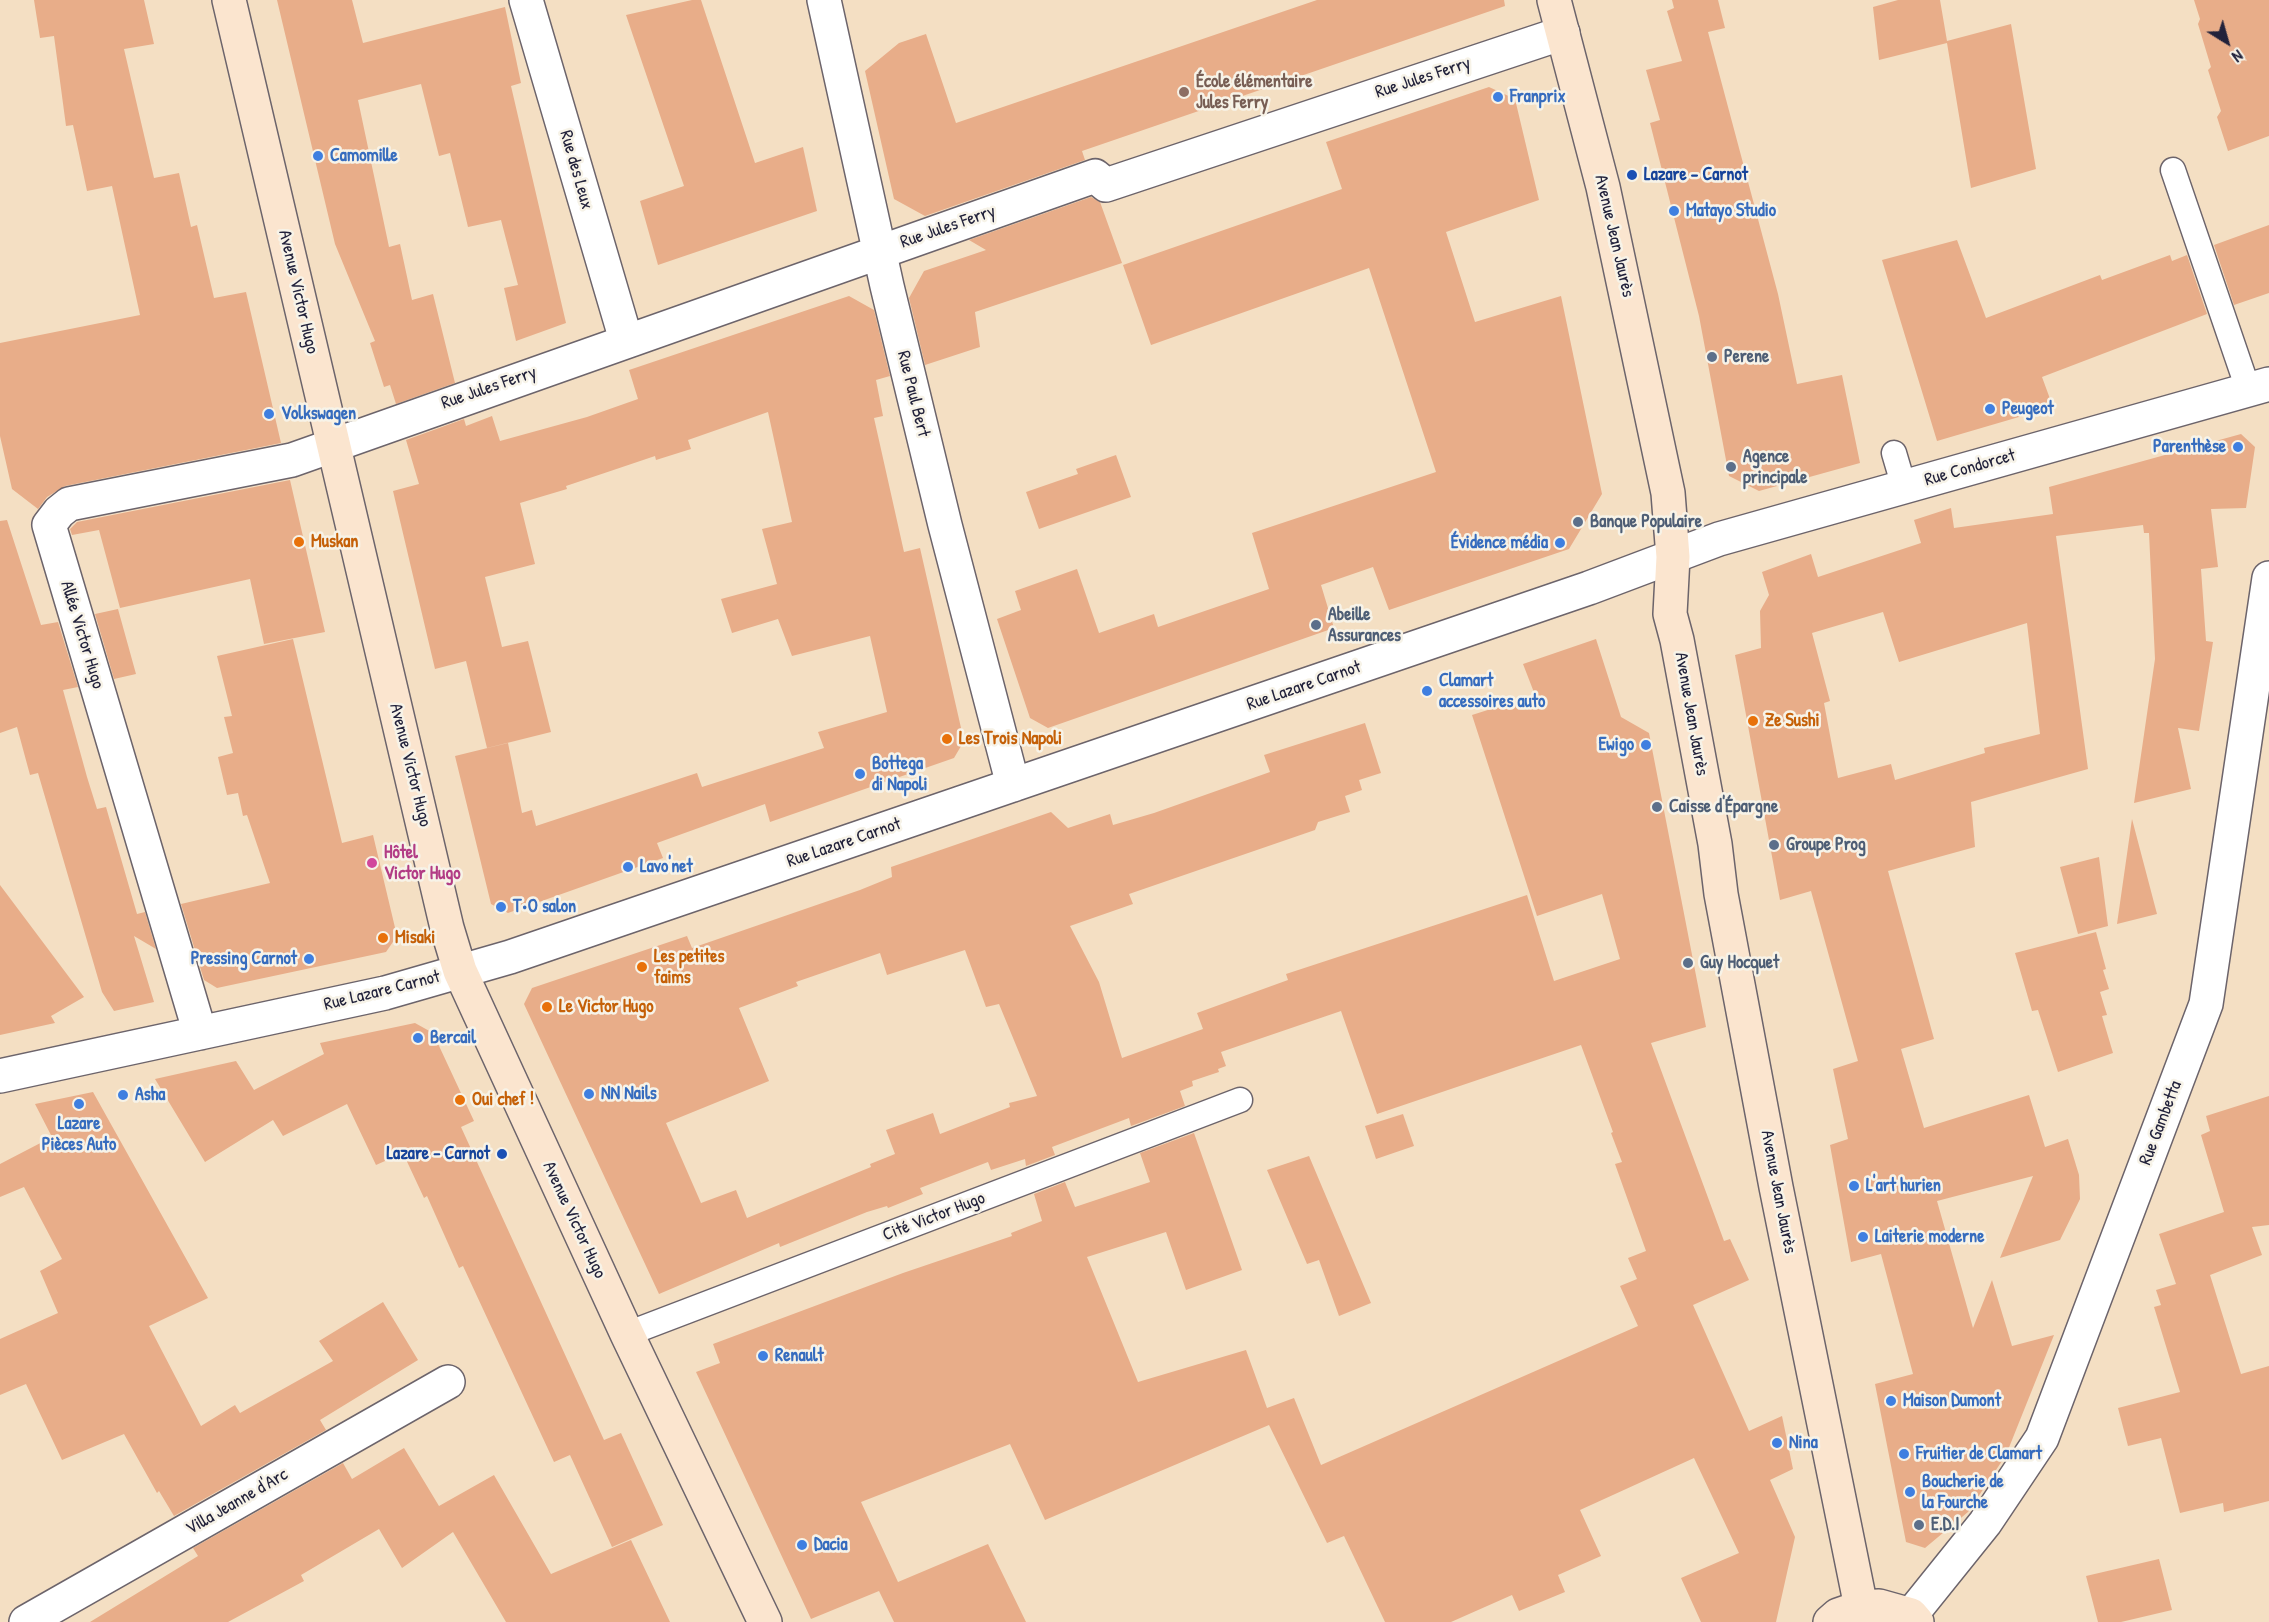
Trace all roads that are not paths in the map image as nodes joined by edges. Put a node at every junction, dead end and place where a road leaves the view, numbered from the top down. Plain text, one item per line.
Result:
1 (229, 0) edge
2 (526, 0) edge
3 (824, 0) edge
4 (1554, 0) edge
5 (1563, 33) junction
6 (2173, 170) dead end
7 (879, 250) junction
8 (626, 340) junction
9 (2259, 387) edge
10 (333, 443) junction
11 (1894, 453) dead end
12 (1904, 487) junction
13 (1673, 557) junction
14 (2269, 578) edge
15 (1012, 785) junction
16 (460, 971) junction
17 (200, 1033) junction
18 (0, 1076) edge
19 (1240, 1100) dead end
20 (627, 1334) junction
21 (448, 1382) dead end
22 (1861, 1607) junction
23 (1914, 1618) edge
24 (26, 1622) edge
25 (765, 1622) edge
26 (1830, 1622) edge

1 - 10 street, Avenue Victor Hugo
2 - 8 street, Rue des Leux
3 - 7 street, Rue Paul Bert
4 - 5 street, Avenue Jean Jaurès
5 - 7 street, Rue Jules Ferry
5 - 13 street, Avenue Jean Jaurès
6 - 9 lane
7 - 8 street, Rue Jules Ferry
7 - 15 street, Rue Paul Bert
8 - 10 street, Rue Jules Ferry
9 - 12 street, Rue Condorcet
10 - 16 street, Avenue Victor Hugo
10 - 17 street, Allée Victor Hugo
11 - 12 lane
12 - 13 street, Rue Condorcet
13 - 15 street, Rue Lazare Carnot
13 - 22 street, Avenue Jean Jaurès
14 - 23 street, Rue Gambetta
15 - 16 street, Rue Lazare Carnot
16 - 17 street, Rue Lazare Carnot
16 - 20 street, Avenue Victor Hugo
17 - 18 street, Rue Lazare Carnot
19 - 20 lane, Cité Victor Hugo
20 - 25 street, Avenue Victor Hugo
21 - 24 street, Villa Jeanne d'Arc
22 - 23 street
22 - 26 street

